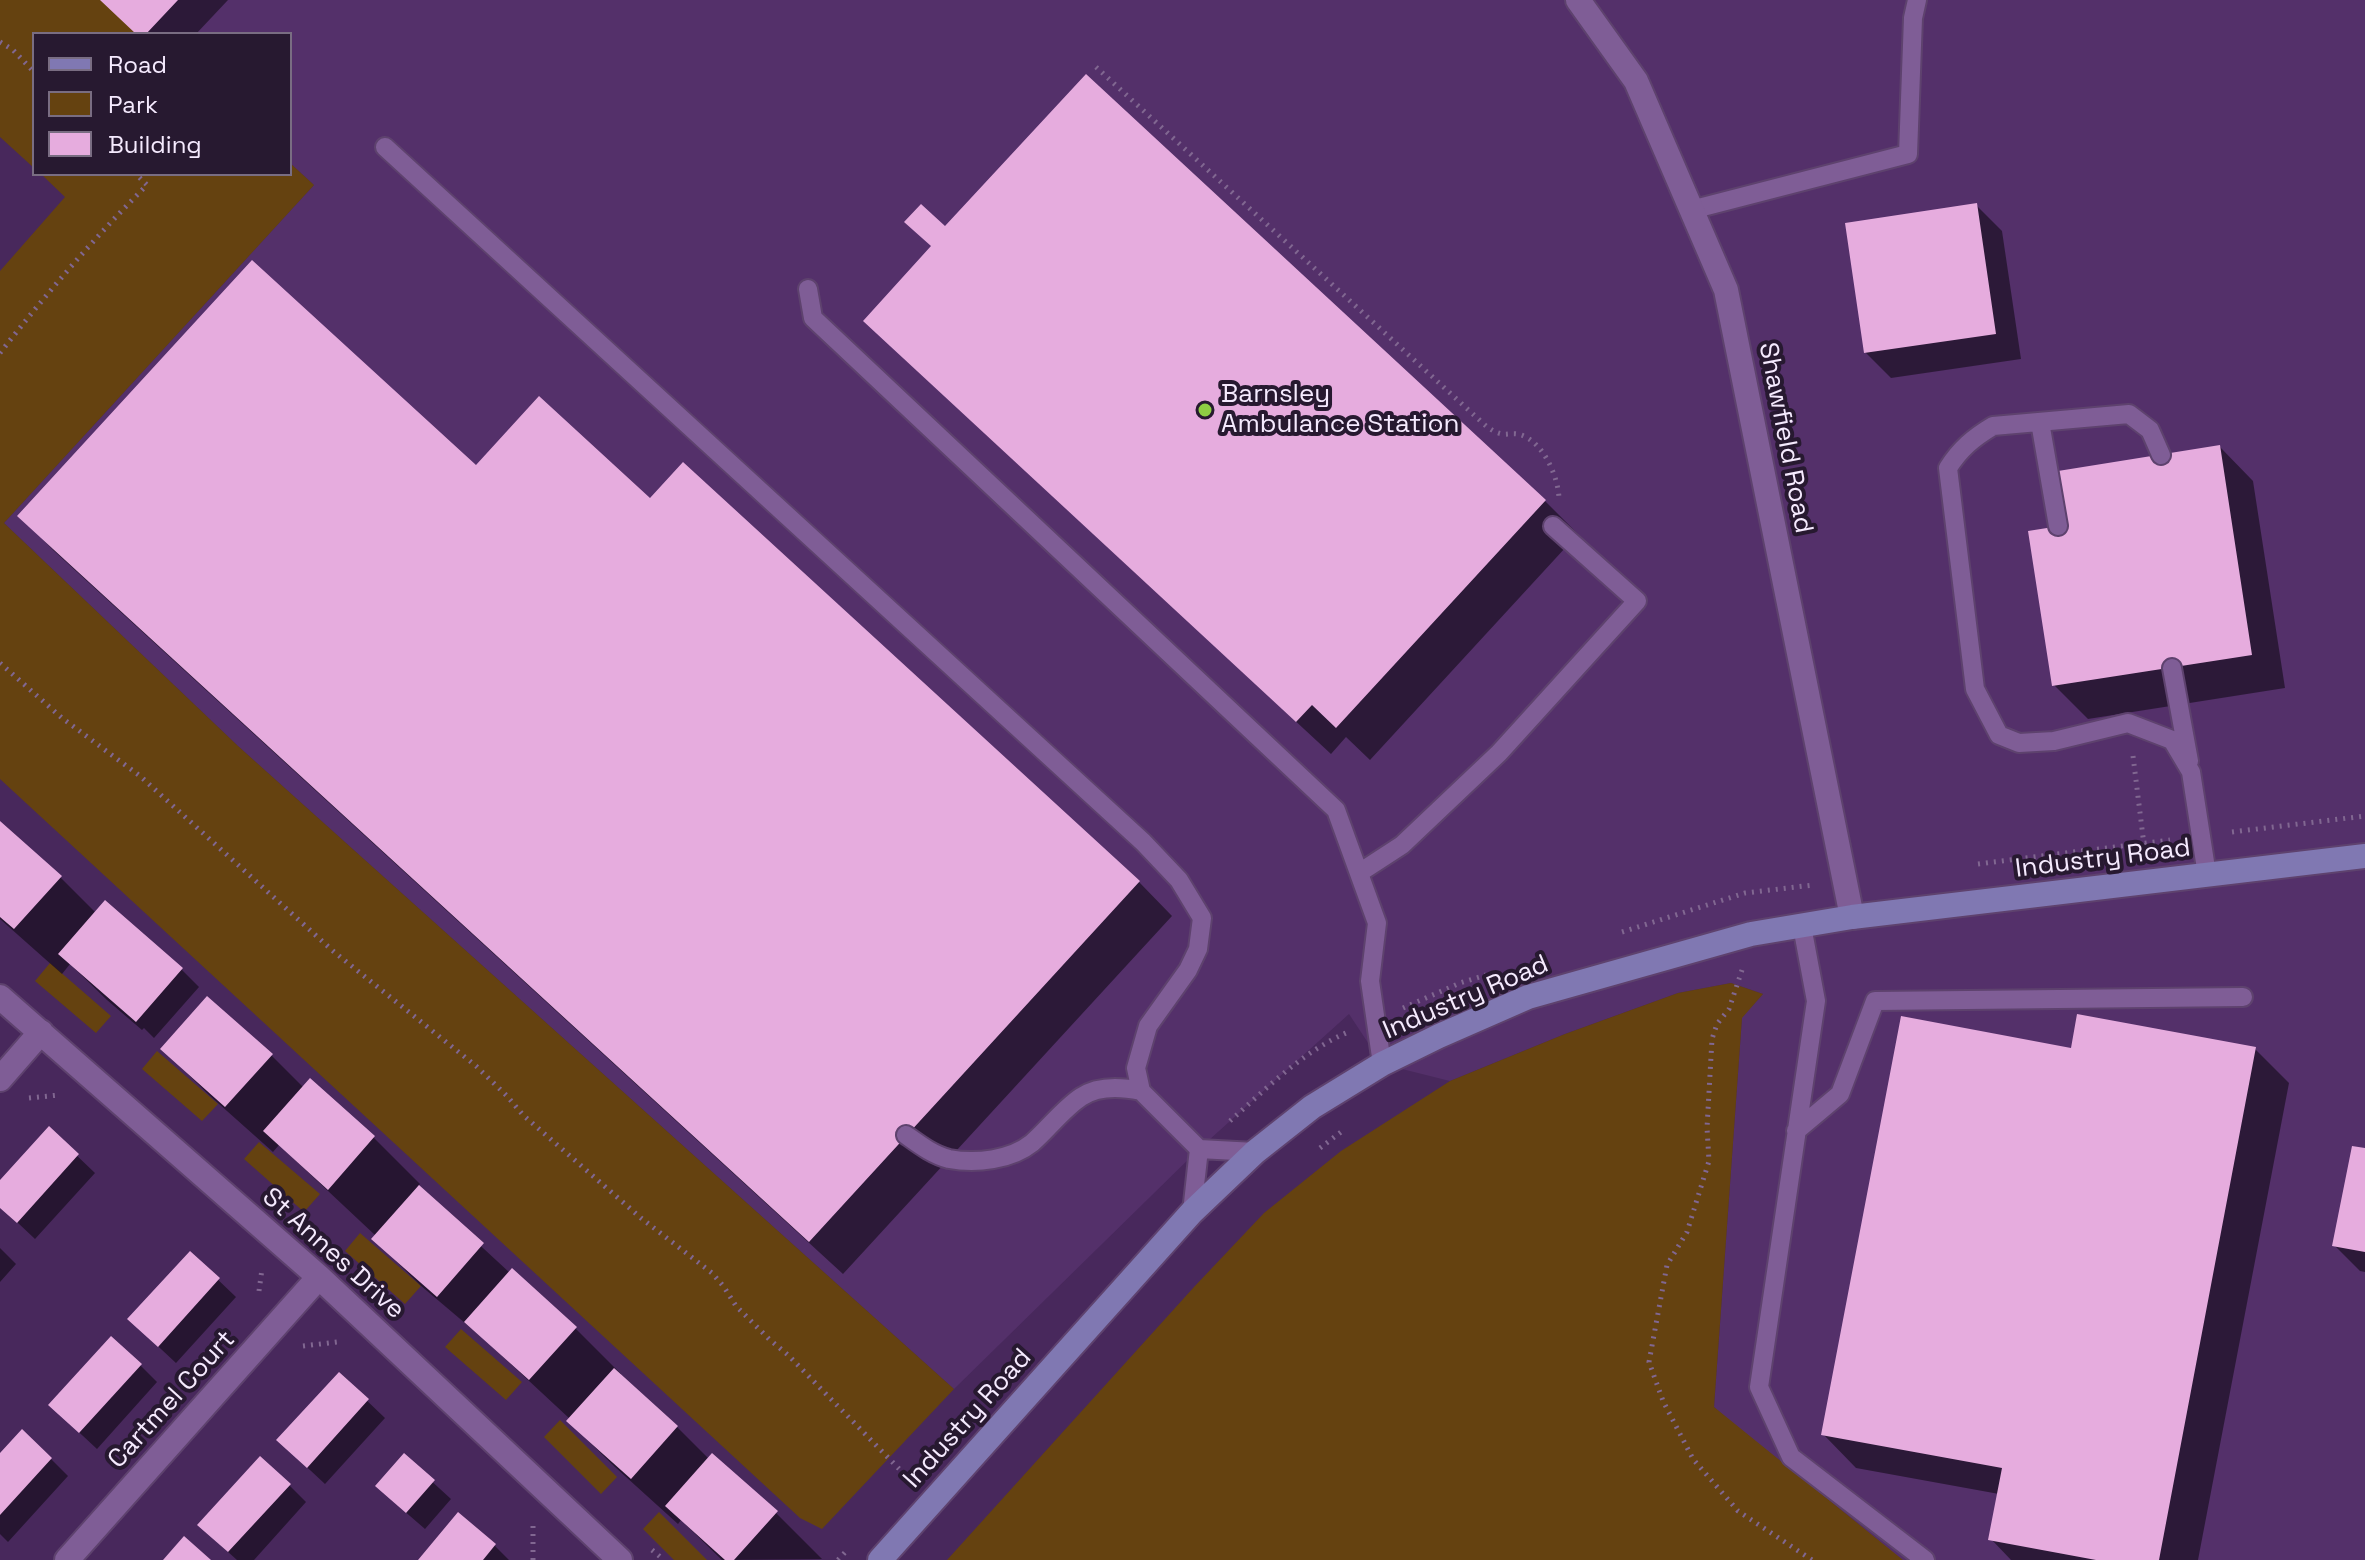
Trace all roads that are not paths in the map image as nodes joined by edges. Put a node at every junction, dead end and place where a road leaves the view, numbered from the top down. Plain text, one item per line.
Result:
1 (1578, 0) edge
2 (1917, 0) edge
3 (385, 147) dead end
4 (1691, 210) junction
5 (808, 289) dead end
6 (2040, 422) junction
7 (2161, 455) dead end
8 (1553, 526) road end
9 (2058, 526) dead end
10 (2172, 668) dead end
11 (2191, 772) junction
12 (2365, 856) edge
13 (1359, 873) junction
14 (2207, 875) junction
15 (1852, 917) junction
16 (1802, 926) junction
17 (0, 997) edge
18 (2243, 997) dead end
19 (41, 1032) junction
20 (1382, 1064) junction
21 (0, 1079) edge
22 (1141, 1091) junction
23 (1796, 1131) junction
24 (906, 1135) dead end
25 (1199, 1149) junction
26 (1255, 1152) junction
27 (1192, 1212) junction
28 (319, 1277) junction
29 (612, 1557) edge
30 (67, 1560) edge
31 (880, 1560) edge
32 (1925, 1560) edge

1 - 4 street, Shawfield Road
2 - 4 lane
3 - 22 lane
4 - 15 street, Shawfield Road
5 - 13 lane
6 - 7 lane
6 - 9 lane
6 - 11 lane
8 - 13 lane
10 - 11 lane
11 - 14 lane
12 - 14 street, Industry Road
13 - 20 lane
14 - 15 street, Industry Road
15 - 16 street, Industry Road
16 - 20 street, Industry Road
16 - 23 lane
17 - 19 street, St Annes Drive
18 - 23 lane
19 - 21 street
19 - 28 street, St Annes Drive
20 - 26 street, Industry Road
22 - 24 lane
22 - 25 lane
23 - 32 lane
25 - 26 lane
25 - 27 lane
26 - 27 street, Industry Road
27 - 31 street, Industry Road
28 - 29 street, St Annes Drive
28 - 30 street, Cartmel Court

